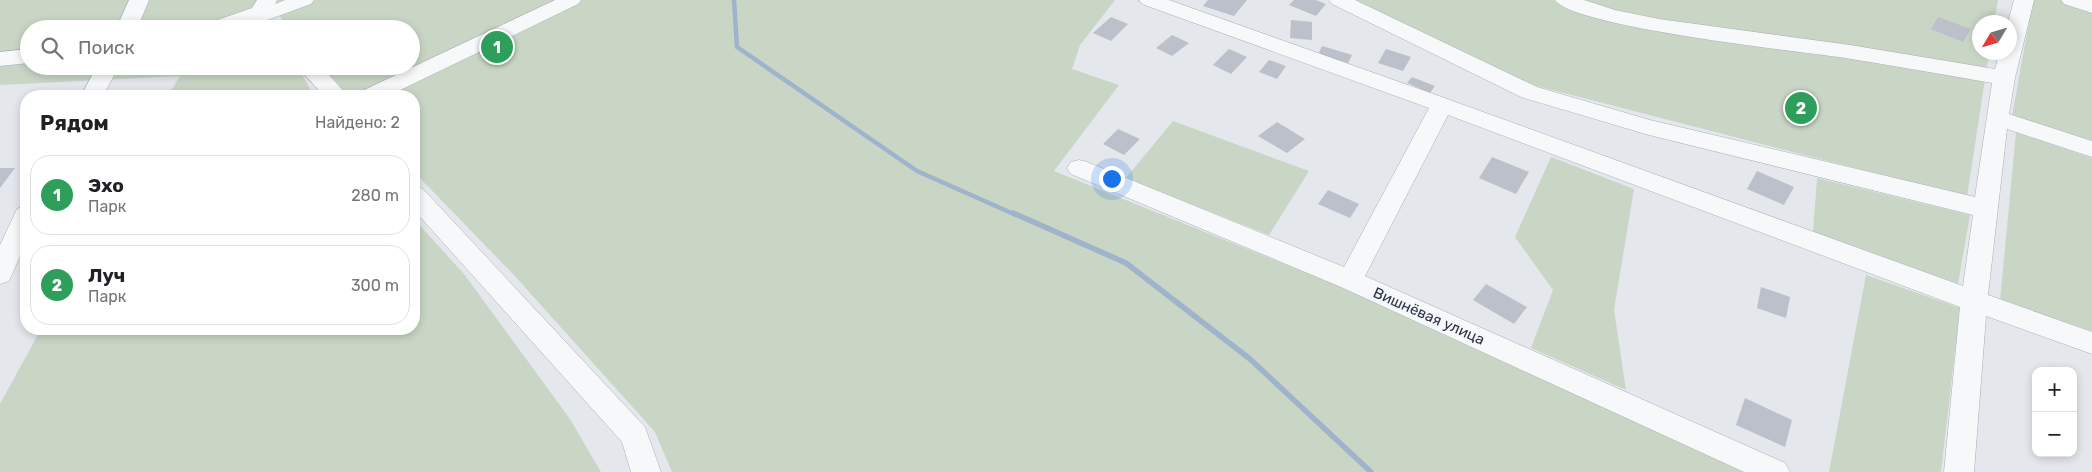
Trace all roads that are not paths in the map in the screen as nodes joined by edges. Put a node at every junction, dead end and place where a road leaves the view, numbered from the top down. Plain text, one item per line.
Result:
1 (139, 0) edge
2 (304, 0) edge
3 (571, 0) edge
4 (1149, 0) edge
5 (1339, 0) edge
6 (1565, 0) edge
7 (2024, 0) edge
8 (2071, 0) edge
9 (2092, 7) edge
10 (265, 14) edge
11 (130, 20) edge
12 (244, 20) edge
13 (20, 57) edge
14 (0, 59) edge
15 (420, 72) edge
16 (103, 75) edge
17 (317, 75) edge
18 (414, 75) edge
19 (2004, 78) junction
20 (95, 90) edge
21 (332, 90) edge
22 (383, 90) edge
23 (1442, 105) junction
24 (1997, 118) junction
25 (2092, 149) edge
26 (1079, 168) dead end
27 (420, 200) edge
28 (1986, 209) junction
29 (20, 229) edge
30 (0, 274) edge
31 (1350, 280) junction
32 (1974, 301) junction
33 (2092, 342) edge
34 (646, 472) edge
35 (1775, 472) edge
36 (1959, 472) edge

1 - 11 street
2 - 10 street
3 - 15 street
4 - 23 street
5 - 28 street
6 - 19 street
7 - 19 street
8 - 9 street
10 - 12 street
13 - 14 street
16 - 20 street
17 - 21 street
18 - 22 street
19 - 24 street
23 - 31 street
23 - 32 street
24 - 25 street
24 - 28 street
26 - 31 street, Вишнёвая улица
27 - 34 street
28 - 32 street
29 - 30 street
31 - 35 street, Вишнёвая улица
32 - 33 street
32 - 36 street

